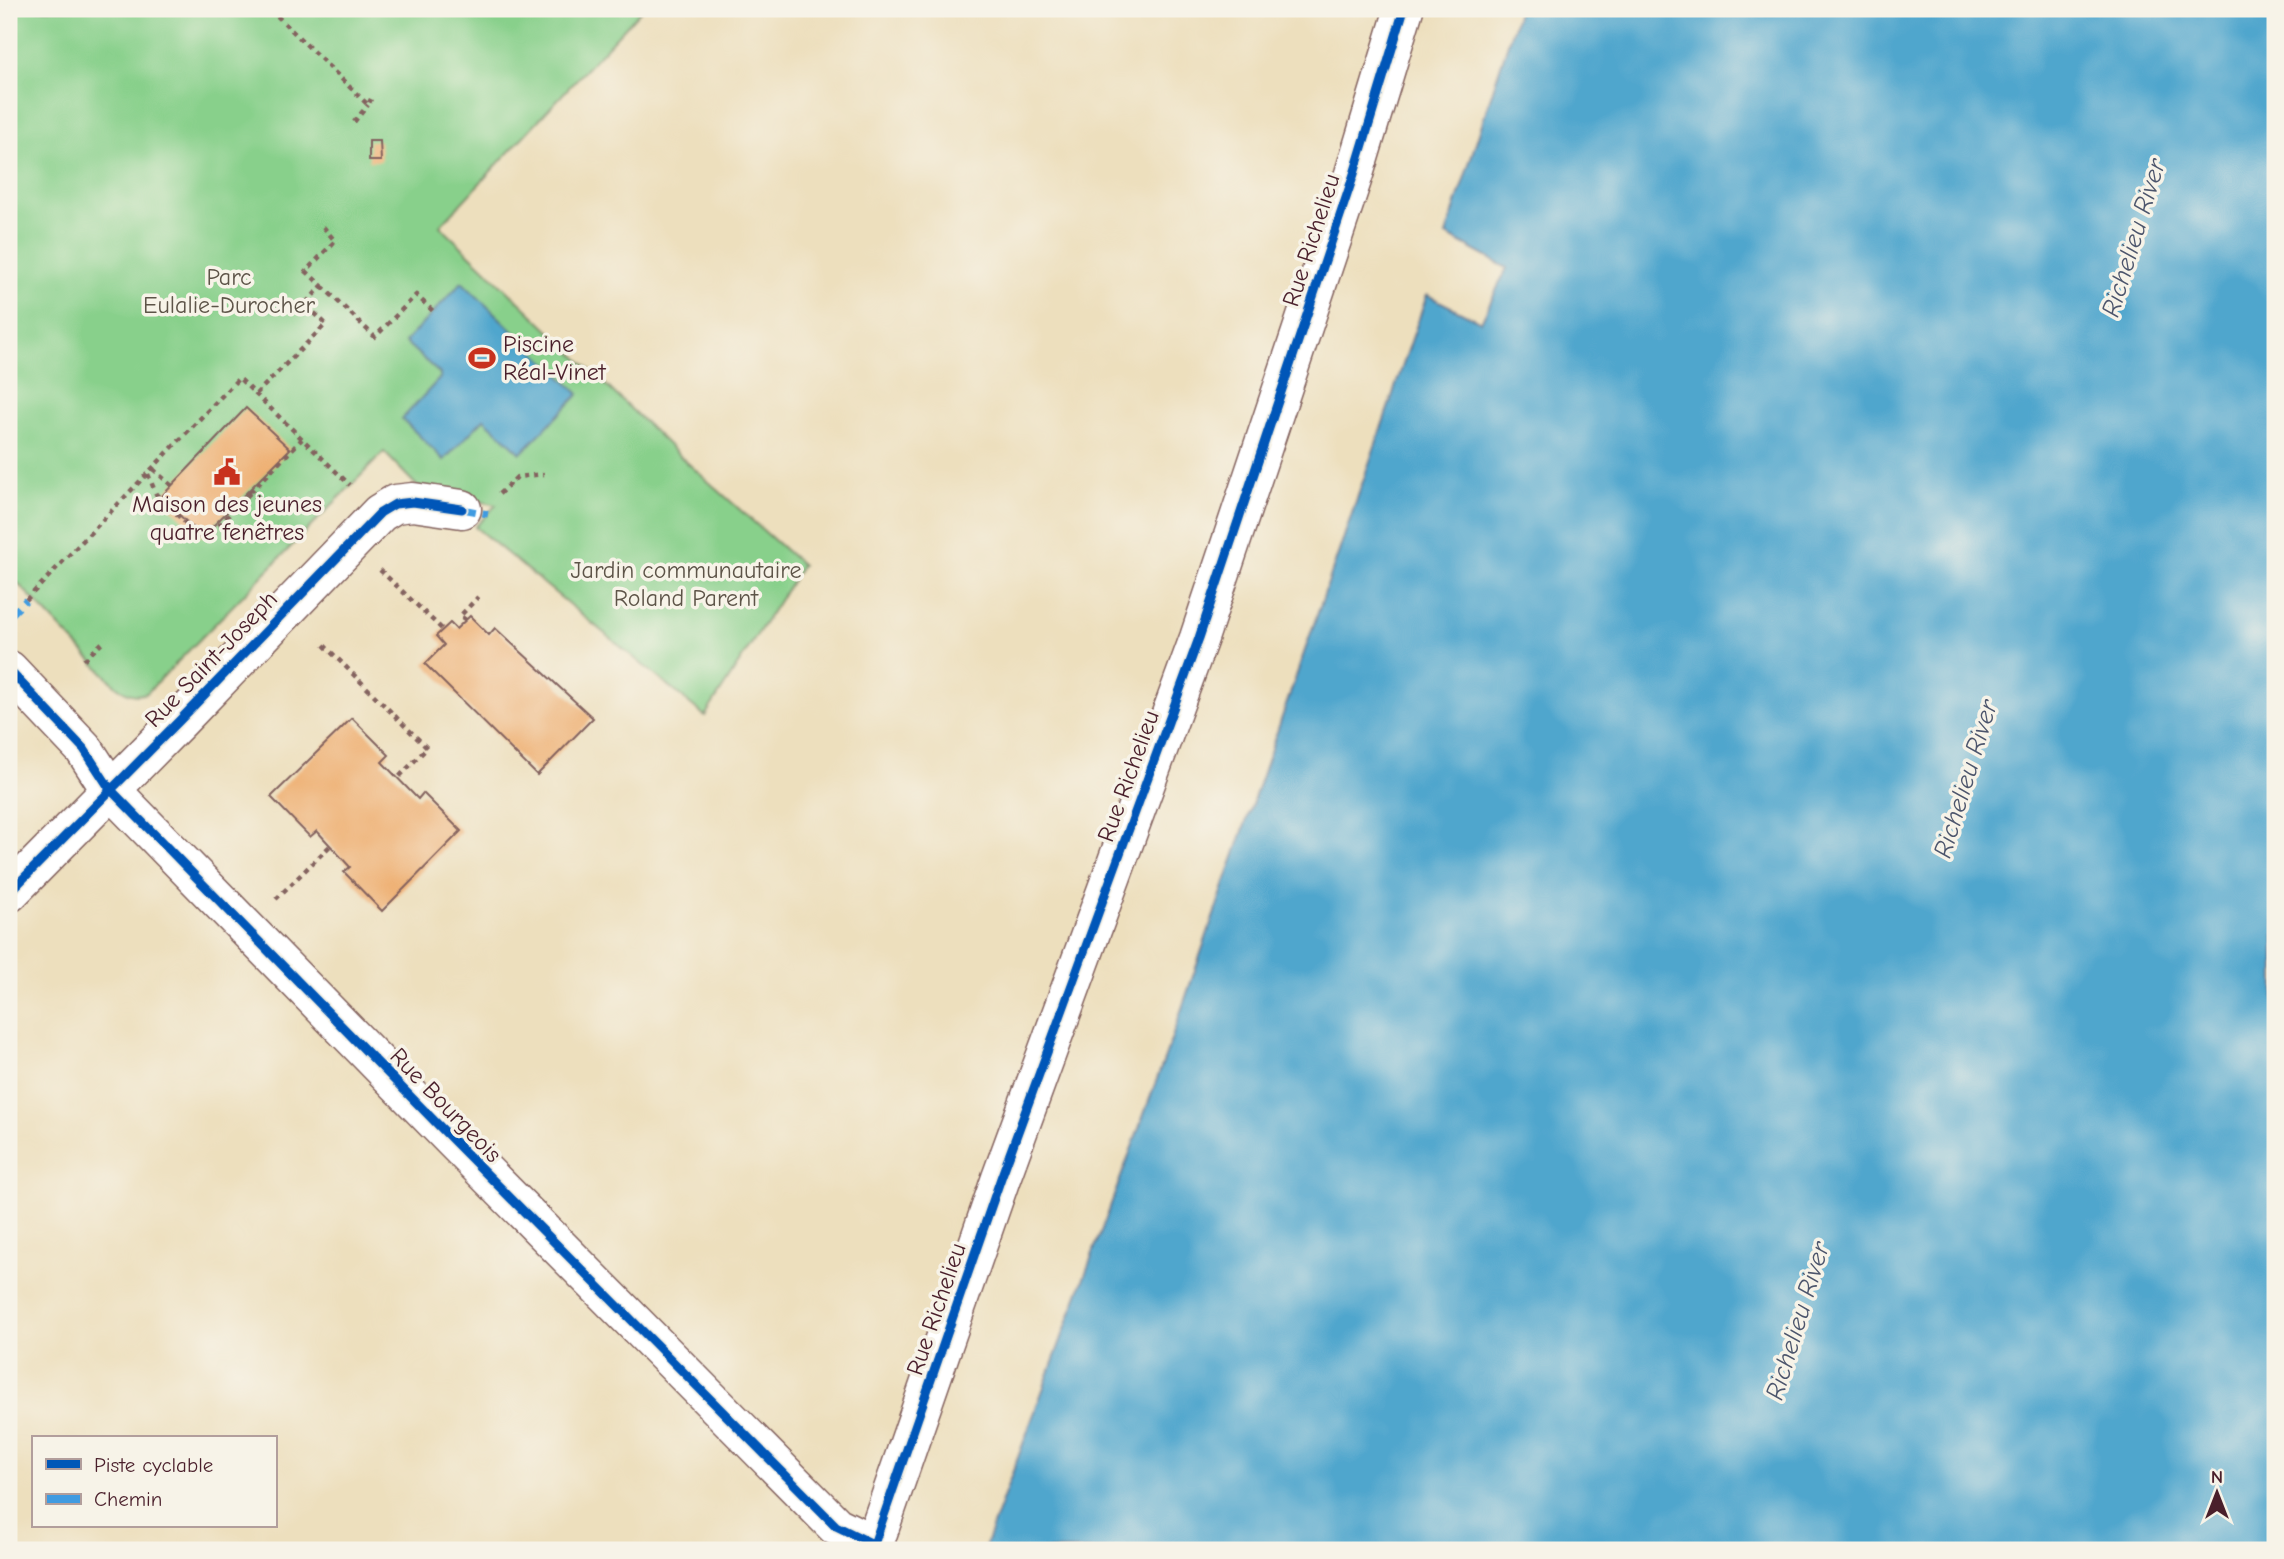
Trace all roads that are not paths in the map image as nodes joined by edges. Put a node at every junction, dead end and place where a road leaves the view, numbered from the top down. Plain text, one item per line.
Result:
1 (1404, 9) edge
2 (476, 506) road end
3 (9, 670) edge
4 (110, 789) junction
5 (9, 893) edge
6 (873, 1548) edge

1 - 6 street, Rue Richelieu
2 - 4 street, Rue Saint-Joseph
3 - 4 street, Rue Bourgeois
4 - 5 street, Rue Saint-Joseph
4 - 6 street, Rue Bourgeois

